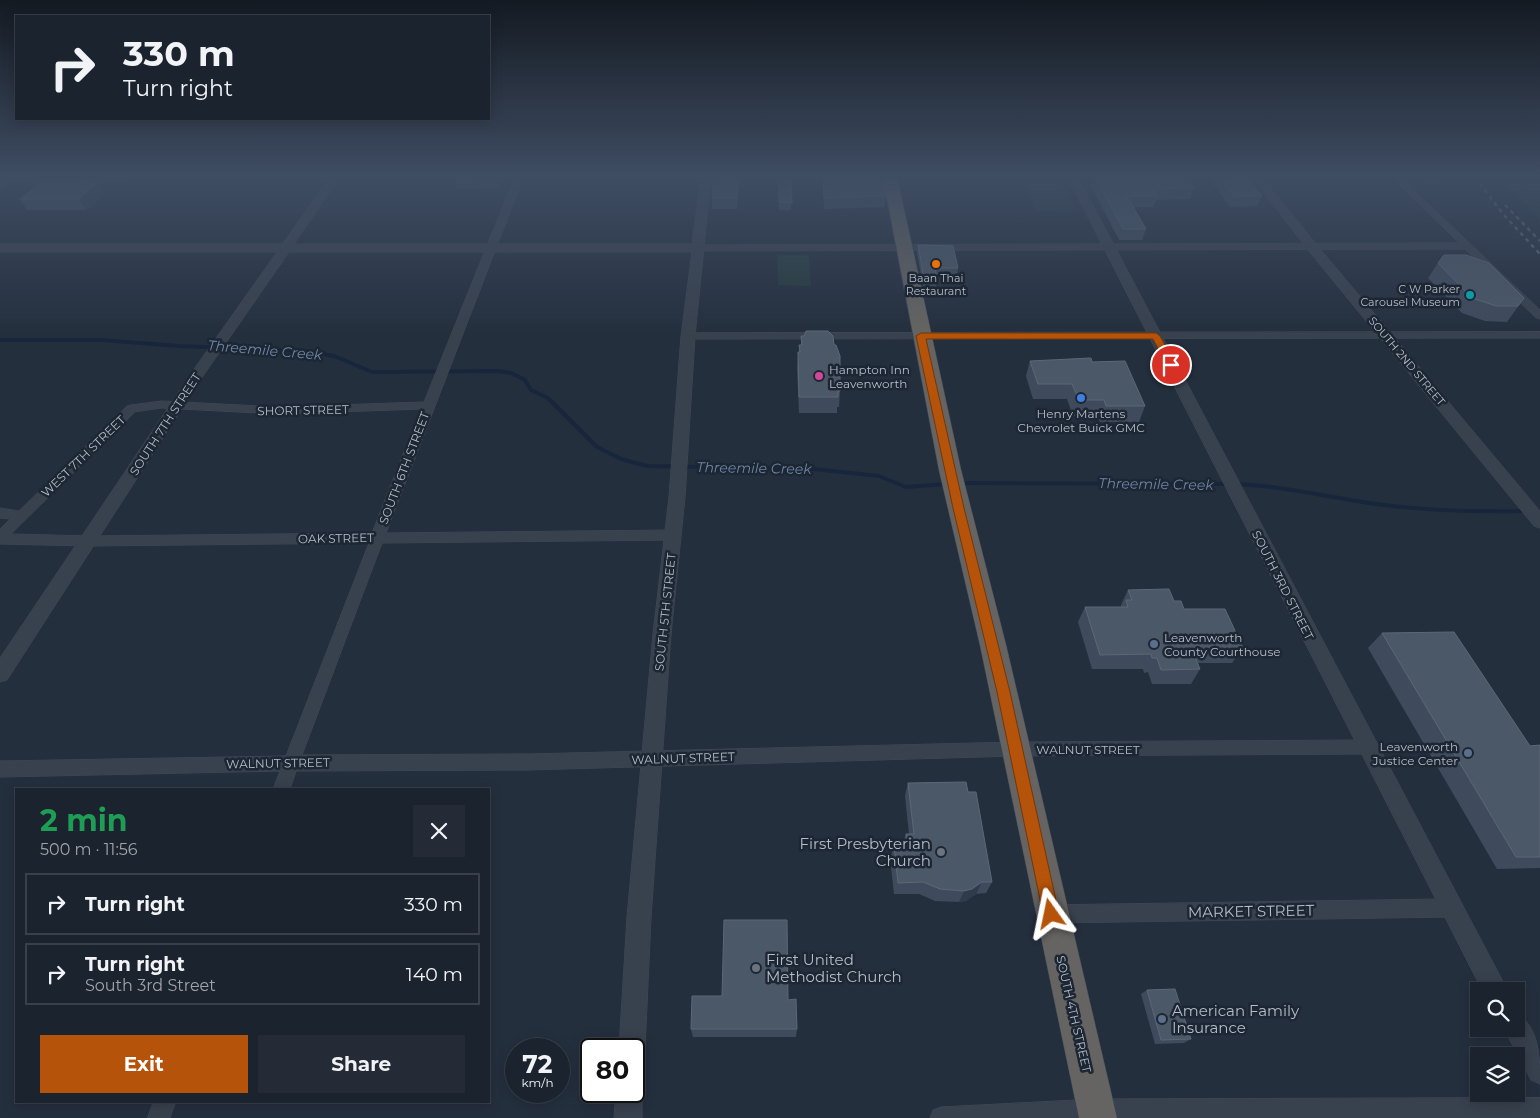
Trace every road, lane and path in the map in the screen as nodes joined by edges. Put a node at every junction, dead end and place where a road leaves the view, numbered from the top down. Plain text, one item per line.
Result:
1 (298, 229) edge
2 (498, 229) edge
3 (700, 229) edge
4 (900, 229) edge
5 (1101, 229) edge
6 (1298, 229) edge
7 (1450, 229) edge
8 (1468, 246) junction
9 (903, 247) junction
10 (1312, 247) junction
11 (0, 248) edge
12 (285, 248) junction
13 (491, 248) junction
14 (698, 248) junction
15 (1111, 248) junction
16 (1540, 316) edge
17 (1385, 335) junction
18 (1540, 335) edge
19 (688, 336) junction
20 (921, 336) junction
21 (1156, 336) junction
22 (450, 348) joint
23 (434, 391) joint
24 (179, 404) junction
25 (428, 405) junction
26 (0, 513) edge
27 (21, 516) junction
28 (1540, 522) edge
29 (673, 535) junction
30 (377, 537) junction
31 (0, 538) edge
32 (89, 541) junction
33 (0, 674) edge
34 (1367, 747) junction
35 (1016, 749) junction
36 (652, 758) junction
37 (290, 763) junction
38 (0, 769) edge
39 (281, 788) edge
40 (1451, 908) junction
41 (1051, 914) junction
42 (1491, 982) edge
43 (1521, 1037) edge
44 (633, 1038) edge
45 (1540, 1071) edge
46 (164, 1103) edge
47 (629, 1103) edge
48 (1540, 1109) edge
49 (1097, 1114) edge
50 (159, 1118) edge
51 (628, 1118) edge
52 (941, 1118) edge

1 - 12 street, SOUTH 7TH STREET
2 - 13 street, SOUTH 6TH STREET
3 - 14 street, SOUTH 5TH STREET
4 - 9 highway, SOUTH 4TH STREET
5 - 15 street, SOUTH 3RD STREET
6 - 10 street, SOUTH 2ND STREET
7 - 8 street
8 - 10 street
8 - 16 street
9 - 14 street
9 - 15 street
9 - 20 highway, SOUTH 4TH STREET
10 - 15 street
10 - 17 street, SOUTH 2ND STREET
11 - 12 street
12 - 13 street
12 - 24 street, SOUTH 7TH STREET
13 - 14 street
13 - 22 street, SOUTH 6TH STREET
14 - 19 street, SOUTH 5TH STREET
15 - 21 street, SOUTH 3RD STREET
17 - 18 street
17 - 21 street
17 - 28 street, SOUTH 2ND STREET
19 - 20 street
19 - 29 street, SOUTH 5TH STREET
20 - 21 street
20 - 35 highway, SOUTH 4TH STREET
21 - 34 street, SOUTH 3RD STREET
22 - 23 street, SOUTH 6TH STREET
23 - 25 street, SOUTH 6TH STREET
24 - 25 street, SHORT STREET
24 - 27 street, WEST 7TH STREET
24 - 32 street, SOUTH 7TH STREET
25 - 30 street, SOUTH 6TH STREET
26 - 27 street
27 - 31 street, WEST 7TH STREET
29 - 30 street, OAK STREET
29 - 36 street, SOUTH 5TH STREET
30 - 32 street, OAK STREET
30 - 37 street, SOUTH 6TH STREET
31 - 32 street, OAK STREET
32 - 33 street, SOUTH 7TH STREET
34 - 35 street, WALNUT STREET
34 - 40 street, SOUTH 3RD STREET
35 - 36 street, WALNUT STREET
35 - 41 highway, SOUTH 4TH STREET
36 - 37 street, WALNUT STREET
36 - 44 street, SOUTH 5TH STREET
37 - 38 street, WALNUT STREET
37 - 39 street, SOUTH 6TH STREET
40 - 41 street, MARKET STREET
40 - 42 street, SOUTH 3RD STREET
41 - 49 highway, SOUTH 4TH STREET
43 - 45 street
46 - 50 street
47 - 51 street
48 - 49 street
49 - 52 street

